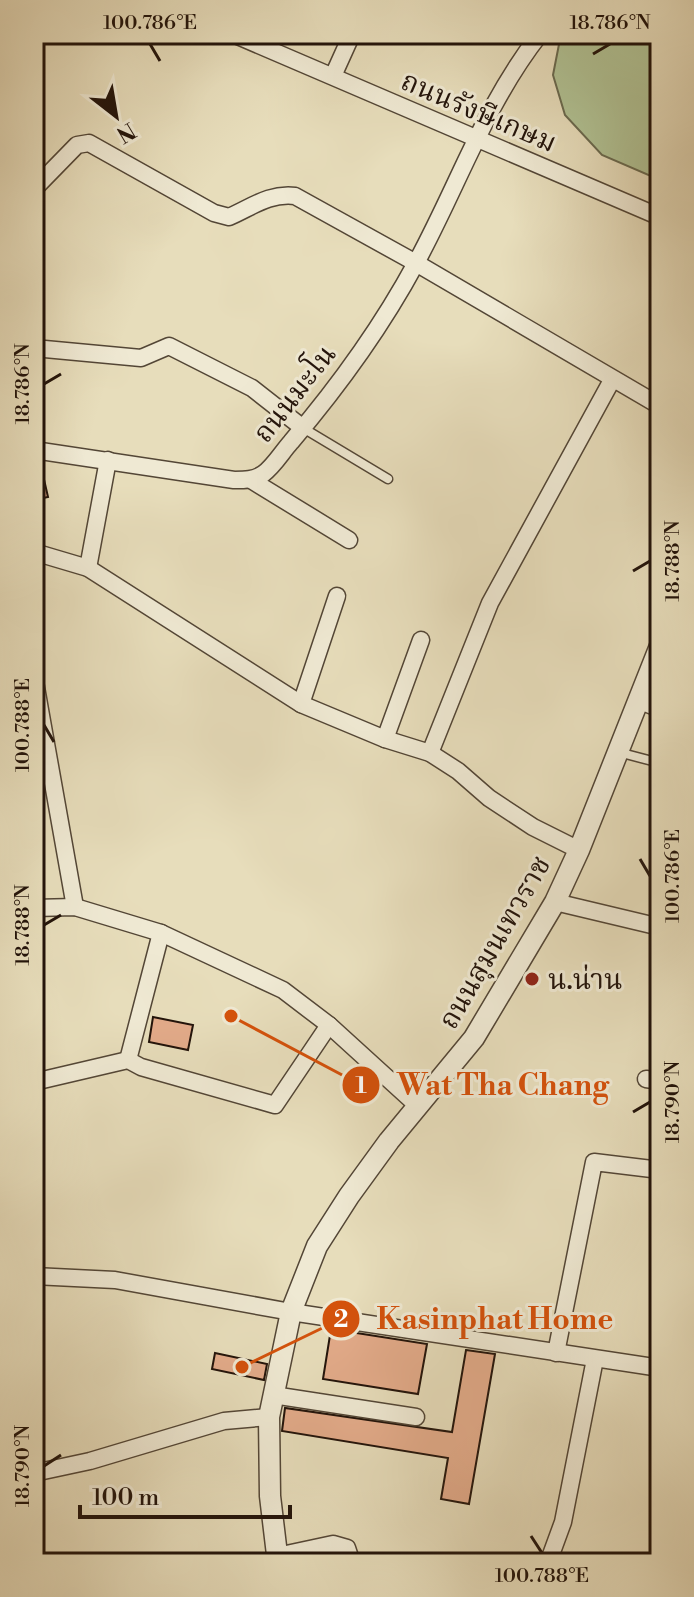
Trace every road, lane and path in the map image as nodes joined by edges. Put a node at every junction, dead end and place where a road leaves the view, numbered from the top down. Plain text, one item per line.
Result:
1 (233, 34) edge
2 (352, 34) edge
3 (540, 34) edge
4 (333, 76) junction
5 (474, 139) junction
6 (34, 189) edge
7 (660, 217) edge
8 (416, 263) junction
9 (34, 348) edge
10 (612, 380) junction
11 (660, 403) edge
12 (303, 428) junction
13 (34, 450) edge
14 (108, 460) junction
15 (388, 479) dead end
16 (251, 480) junction
17 (349, 540) dead end
18 (34, 552) edge
19 (88, 568) junction
20 (337, 596) dead end
21 (421, 640) dead end
22 (660, 646) edge
23 (34, 676) edge
24 (638, 700) junction
25 (301, 704) junction
26 (660, 709) edge
27 (38, 722) edge
28 (385, 739) junction
29 (617, 752) junction
30 (430, 753) junction
31 (660, 763) edge
32 (579, 850) junction
33 (555, 902) junction
34 (75, 907) junction
35 (34, 908) edge
36 (660, 927) edge
37 (161, 933) junction
38 (329, 1025) junction
39 (128, 1060) junction
40 (34, 1082) edge
41 (418, 1106) junction
42 (660, 1170) edge
43 (34, 1276) edge
44 (291, 1312) junction
45 (556, 1353) junction
46 (595, 1359) junction
47 (660, 1368) edge
48 (273, 1395) junction
49 (269, 1417) junction
50 (416, 1417) dead end
51 (34, 1473) edge
52 (278, 1559) edge
53 (352, 1563) edge
54 (548, 1563) edge

1 - 4 street, ถนนรังษีเกษม
2 - 4 street
3 - 5 street, ถนนมะโน
4 - 5 street, ถนนรังษีเกษม
5 - 7 street, ถนนรังษีเกษม
5 - 8 street, ถนนมะโน
6 - 8 street
8 - 10 street
8 - 12 street, ถนนมะโน
9 - 12 street
10 - 11 street
10 - 30 street
12 - 15 lane
12 - 16 street, ถนนมะโน
13 - 14 street, ถนนมะโน
14 - 16 street, ถนนมะโน
14 - 19 street
16 - 17 street
18 - 19 street
19 - 25 street
20 - 25 street
21 - 28 street
22 - 24 street, ถนนสุมนเทวราช
23 - 27 street
24 - 26 street
24 - 29 street, ถนนสุมนเทวราช
25 - 28 street
27 - 34 street
28 - 30 street
29 - 31 lane
29 - 32 street, ถนนสุมนเทวราช
30 - 32 street
32 - 33 street, ถนนสุมนเทวราช
33 - 36 street
33 - 41 street, ถนนสุมนเทวราช
34 - 35 street
34 - 37 street
37 - 38 street
37 - 39 street
38 - 39 street
38 - 41 street
39 - 40 street
41 - 44 street, ถนนสุมนเทวราช
42 - 45 street
43 - 44 street
44 - 45 street
44 - 48 street, ถนนสุมนเทวราช
45 - 46 street
46 - 47 street
46 - 54 street
48 - 49 street, ถนนสุมนเทวราช
48 - 50 street
49 - 51 street
49 - 52 street, ถนนสุมนเทวราช
52 - 53 street

